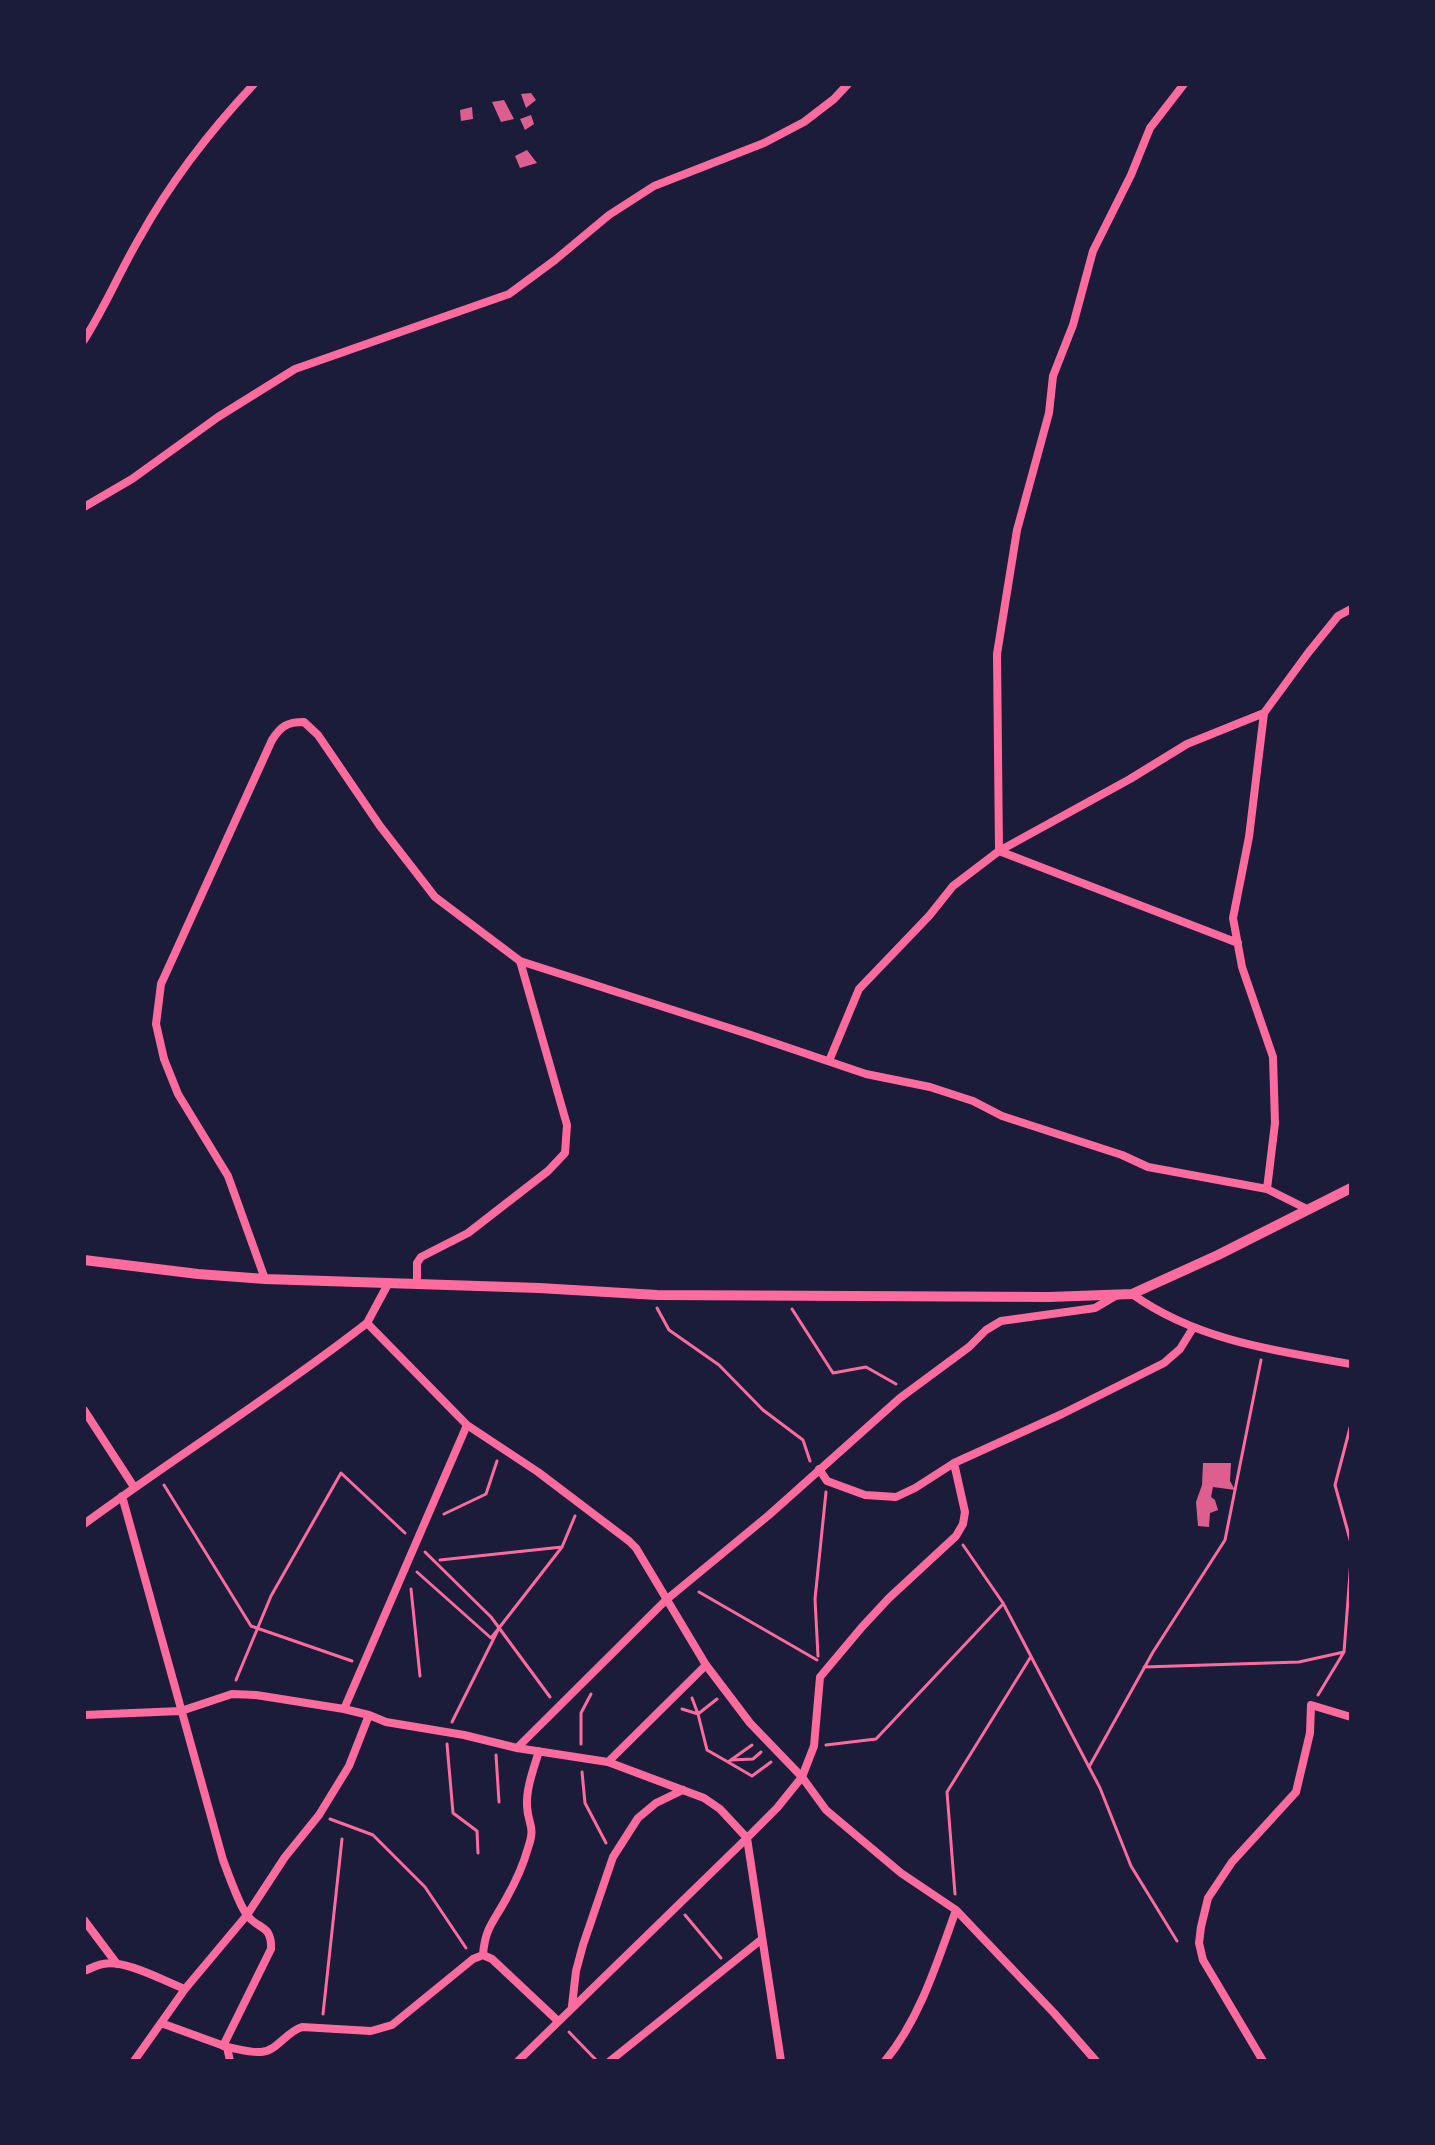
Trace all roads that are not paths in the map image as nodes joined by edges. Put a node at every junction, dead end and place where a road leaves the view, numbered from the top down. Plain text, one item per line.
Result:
1 (254, 84) edge
2 (848, 84) edge
3 (1184, 84) edge
4 (84, 340) edge
5 (84, 507) edge
6 (1351, 609) edge
7 (1264, 713) junction
8 (999, 851) junction
9 (1238, 943) junction
10 (520, 961) junction
11 (829, 1061) junction
12 (1351, 1188) edge
13 (1267, 1189) junction
14 (1307, 1209) junction
15 (84, 1260) edge
16 (265, 1279) junction
17 (388, 1284) junction
18 (417, 1284) junction
19 (1132, 1294) junction
20 (1117, 1295) junction
21 (367, 1323) junction
22 (1193, 1328) junction
23 (1351, 1364) edge
24 (84, 1410) edge
25 (467, 1425) junction
26 (954, 1463) junction
27 (816, 1469) junction
28 (134, 1487) junction
29 (122, 1496) junction
30 (84, 1524) edge
31 (666, 1600) junction
32 (706, 1665) junction
33 (344, 1709) junction
34 (181, 1711) junction
35 (84, 1715) edge
36 (369, 1715) junction
37 (1351, 1717) edge
38 (517, 1748) junction
39 (539, 1751) junction
40 (608, 1762) junction
41 (802, 1777) junction
42 (683, 1790) junction
43 (747, 1838) junction
44 (956, 1910) junction
45 (247, 1915) junction
46 (84, 1920) edge
47 (762, 1939) junction
48 (478, 1957) junction
49 (117, 1964) junction
50 (84, 1971) edge
51 (185, 1989) junction
52 (572, 2007) junction
53 (558, 2021) junction
54 (161, 2023) junction
55 (225, 2046) junction
56 (134, 2061) edge
57 (230, 2061) edge
58 (518, 2061) edge
59 (610, 2061) edge
60 (781, 2061) edge
61 (885, 2061) edge
62 (1096, 2061) edge
63 (1263, 2061) edge

1 - 4 street
2 - 5 street
3 - 8 street
6 - 7 street
7 - 8 street
7 - 9 street
8 - 9 street
8 - 11 street
9 - 13 street
10 - 11 street
10 - 16 street
10 - 18 street
11 - 13 street
12 - 14 street
13 - 14 street
14 - 19 street
15 - 16 street
16 - 17 street
17 - 18 street
17 - 21 street
18 - 20 street
19 - 20 street
19 - 22 street
20 - 27 street
21 - 25 street
21 - 28 street
22 - 23 street
22 - 26 street
24 - 28 street
25 - 31 street
25 - 33 street
26 - 27 street
26 - 41 street
27 - 31 street
28 - 29 street
29 - 30 street
29 - 34 street
31 - 32 street
31 - 38 street
32 - 40 street
32 - 41 street
33 - 34 street
33 - 36 street
34 - 35 street
34 - 45 street
36 - 38 street
36 - 45 street
37 - 63 street
38 - 39 street
39 - 40 street
39 - 48 street
40 - 42 street
41 - 43 street
41 - 44 street
42 - 43 street
42 - 52 street
43 - 47 street
43 - 52 street
44 - 61 street
44 - 62 street
45 - 51 street
45 - 55 street
46 - 49 street
47 - 59 street
47 - 60 street
48 - 53 street
48 - 55 street
49 - 50 street
49 - 51 street
51 - 54 street
52 - 53 street
53 - 58 street
54 - 55 street
54 - 56 street
55 - 57 street

